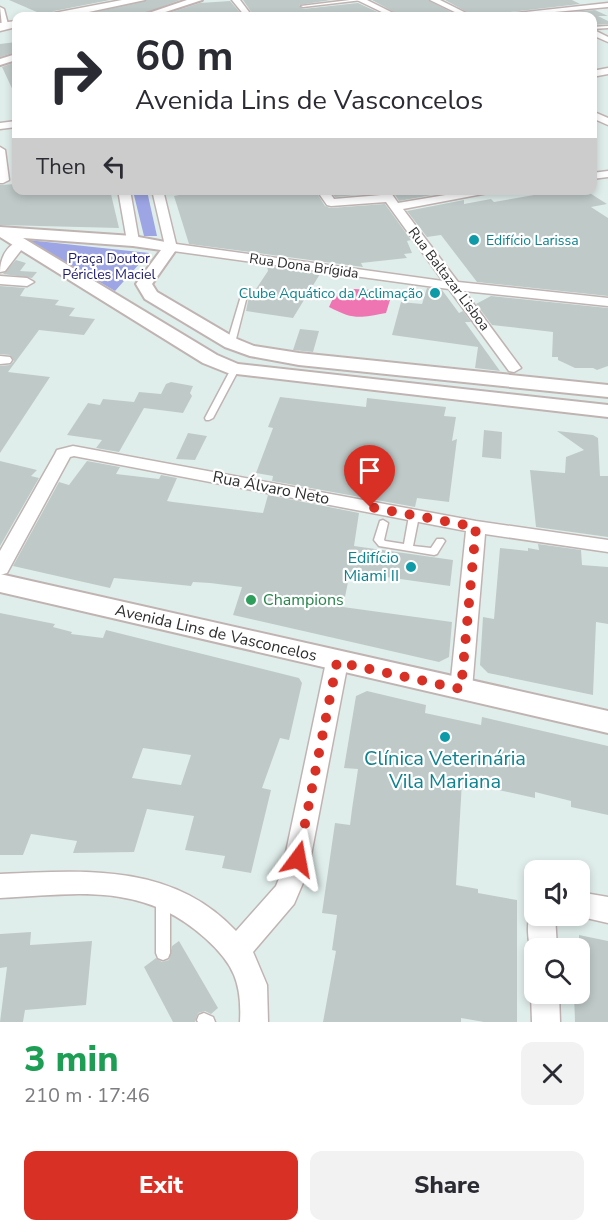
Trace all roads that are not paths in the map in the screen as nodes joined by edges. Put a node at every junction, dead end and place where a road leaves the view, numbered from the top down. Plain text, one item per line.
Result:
1 (140, 0) edge
2 (197, 0) edge
3 (236, 0) edge
4 (360, 0) edge
5 (434, 0) edge
6 (532, 0) edge
7 (608, 5) edge
8 (303, 6) dead end
9 (0, 9) edge
10 (552, 10) junction
11 (76, 12) edge
12 (159, 12) edge
13 (246, 12) edge
14 (386, 12) edge
15 (460, 12) edge
16 (532, 12) edge
17 (556, 12) edge
18 (8, 25) edge
19 (0, 150) edge
20 (1, 180) edge
21 (125, 195) edge
22 (158, 195) edge
23 (326, 195) dead end
24 (430, 195) edge
25 (389, 198) edge
26 (1, 232) edge
27 (133, 242) junction
28 (19, 245) junction
29 (170, 248) junction
30 (0, 268) edge
31 (0, 280) edge
32 (27, 282) dead end
33 (454, 286) junction
34 (244, 296) dead end
35 (608, 302) edge
36 (231, 343) junction
37 (514, 368) dead end
38 (235, 369) junction
39 (608, 391) edge
40 (608, 411) edge
41 (209, 418) dead end
42 (414, 516) junction
43 (383, 523) dead end
44 (476, 527) junction
45 (440, 541) dead end
46 (608, 546) edge
47 (408, 548) junction
48 (0, 568) edge
49 (0, 583) edge
50 (337, 662) junction
51 (461, 689) junction
52 (608, 722) edge
53 (0, 886) edge
54 (163, 893) junction
55 (590, 907) edge
56 (608, 910) edge
57 (237, 950) junction
58 (163, 953) dead end
59 (545, 1004) edge
60 (254, 1022) edge
61 (546, 1022) edge

1 - 11 main road
2 - 12 street
3 - 13 street
4 - 8 lane
4 - 14 street
5 - 15 street
6 - 10 street
7 - 10 street
9 - 18 street
10 - 16 street
10 - 17 street
19 - 20 street
21 - 27 street
22 - 29 street
23 - 25 street
24 - 25 street
25 - 33 street, Rua Baltazar Lisboa
26 - 27 street, Rua Dona Brígida
26 - 28 street
27 - 29 street, Rua Dona Brígida
28 - 30 street
28 - 38 street
29 - 33 street, Rua Dona Brígida
29 - 36 street
31 - 32 street
33 - 35 street, Rua Dona Brígida
33 - 37 street, Rua Baltazar Lisboa
34 - 36 lane
36 - 39 street
38 - 40 street
38 - 41 lane
42 - 44 street, Rua Álvaro Neto
42 - 47 lane
42 - 48 street, Rua Álvaro Neto
43 - 47 lane
44 - 46 street, Rua Álvaro Neto
44 - 51 street
45 - 47 lane
49 - 50 street, Avenida Lins de Vasconcelos
50 - 51 street, Avenida Lins de Vasconcelos
50 - 57 street
51 - 52 street, Avenida Lins de Vasconcelos
53 - 54 street
54 - 57 street
54 - 58 lane
55 - 56 street
57 - 60 street
59 - 61 street

